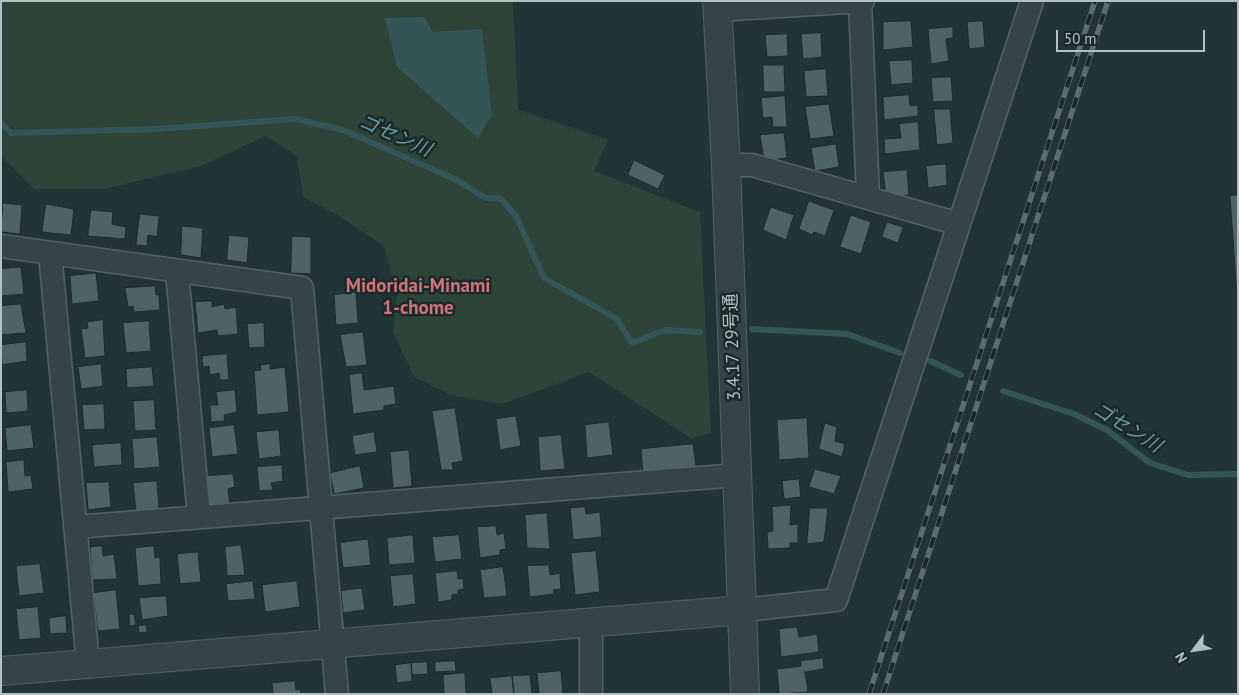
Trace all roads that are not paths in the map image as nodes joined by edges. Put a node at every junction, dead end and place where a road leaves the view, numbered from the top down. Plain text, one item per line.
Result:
1 (862, 1) edge
2 (1032, 1) edge
3 (717, 5) edge
4 (726, 165) junction
5 (868, 198) junction
6 (959, 224) junction
7 (1, 246) edge
8 (50, 253) junction
9 (177, 271) junction
10 (738, 475) junction
11 (321, 508) junction
12 (198, 517) junction
13 (75, 527) junction
14 (743, 610) junction
15 (591, 622) junction
16 (333, 644) junction
17 (88, 664) junction
18 (1, 672) edge
19 (337, 694) edge
20 (592, 694) edge
21 (745, 694) edge

1 - 3 street
1 - 5 street
2 - 6 street
3 - 4 street, 3.4.17 29号通
4 - 5 street
4 - 10 street, 3.4.17 29号通
5 - 6 street
6 - 14 street
7 - 8 street
8 - 9 street
8 - 13 street
9 - 11 street
9 - 12 street
10 - 11 street
10 - 14 street, 3.4.17 29号通
11 - 12 street
11 - 16 street
12 - 13 street
13 - 17 street
14 - 15 street
14 - 21 street, 3.4.17 29号通
15 - 16 street
15 - 20 street
16 - 17 street
16 - 19 street
17 - 18 street

